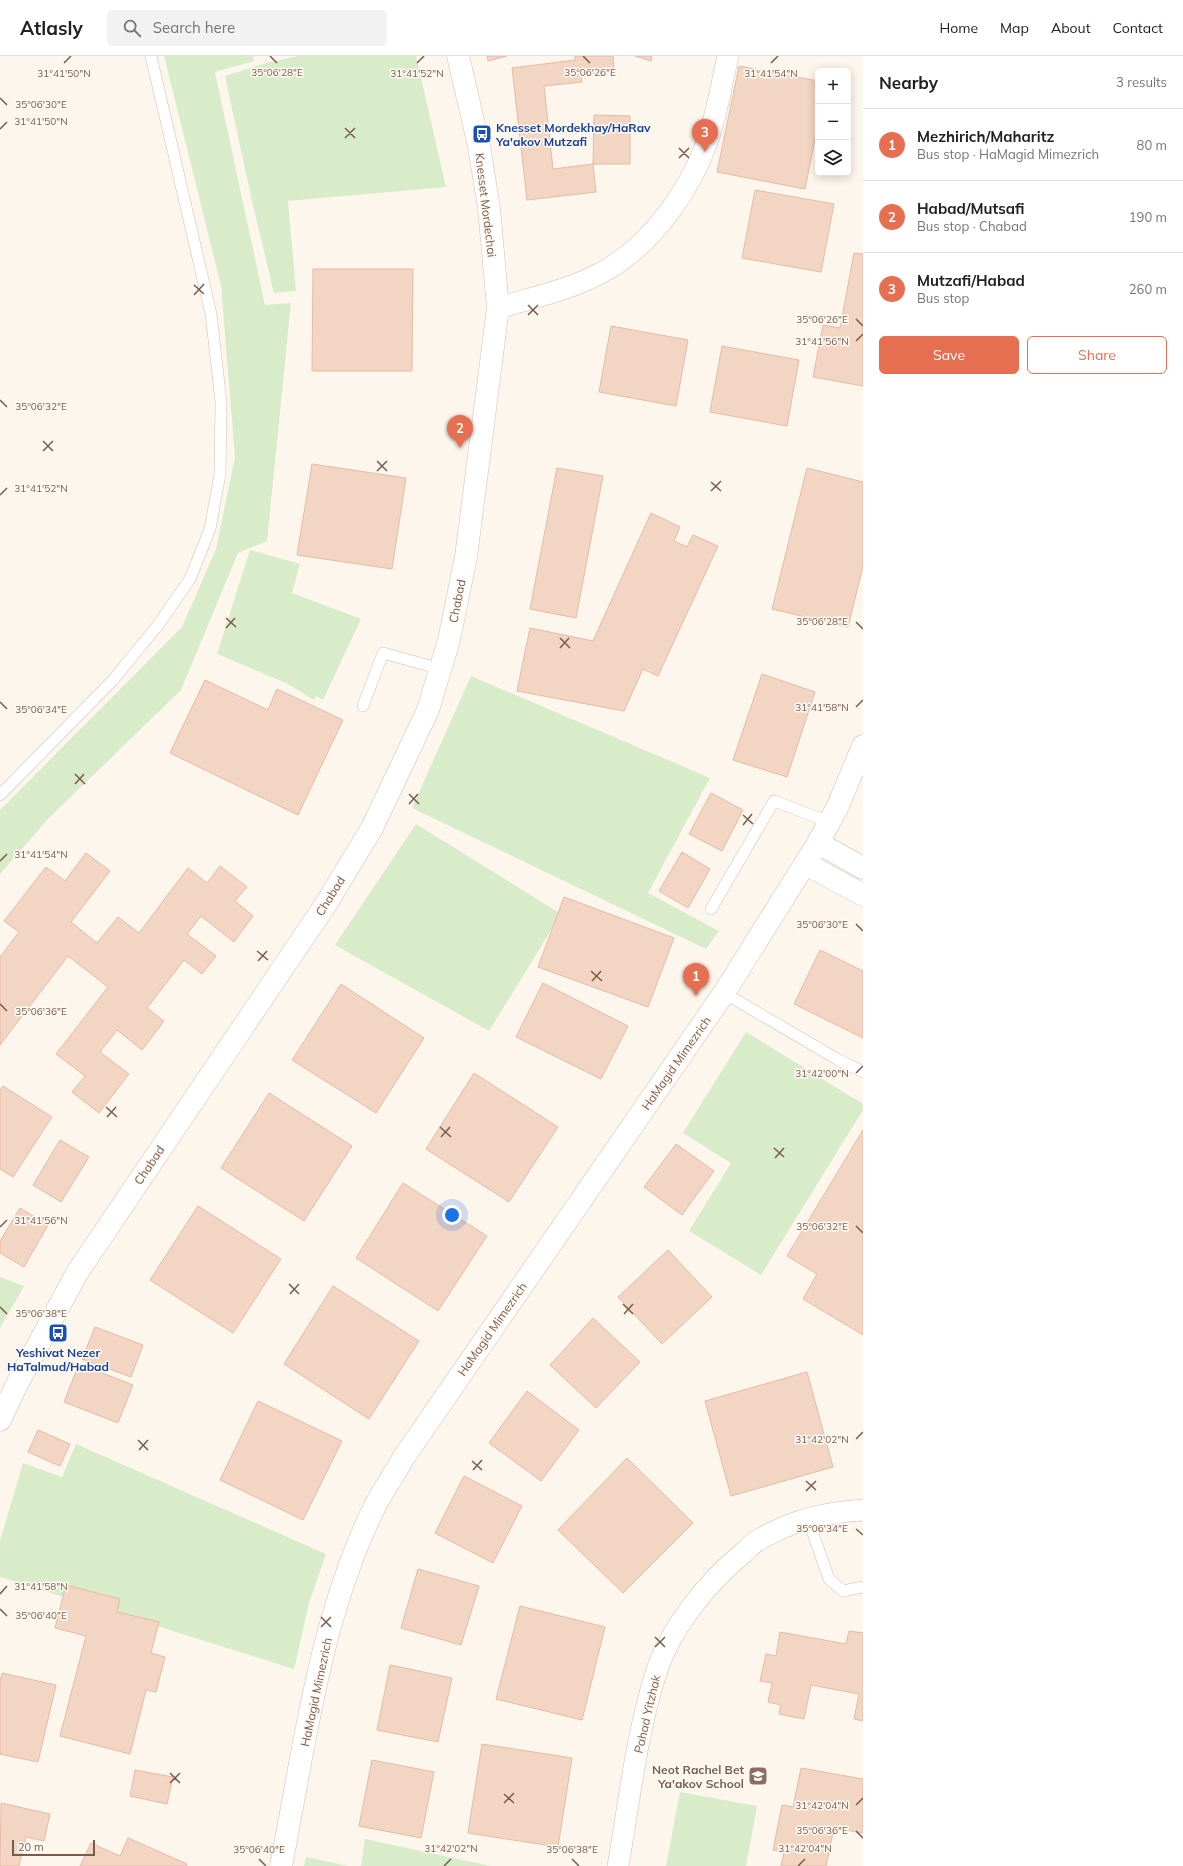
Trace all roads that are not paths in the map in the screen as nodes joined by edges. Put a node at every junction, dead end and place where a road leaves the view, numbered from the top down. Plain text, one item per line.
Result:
1 (151, 56) edge
2 (458, 56) edge
3 (728, 56) edge
4 (498, 308) junction
5 (441, 669) junction
6 (363, 706) dead end
7 (863, 746) edge
8 (0, 795) edge
9 (829, 822) junction
10 (818, 843) junction
11 (806, 864) junction
12 (863, 868) edge
13 (863, 895) edge
14 (711, 908) dead end
15 (724, 993) junction
16 (863, 1072) edge
17 (0, 1420) edge
18 (863, 1510) edge
19 (808, 1519) junction
20 (863, 1587) edge
21 (281, 1866) edge
22 (618, 1866) edge

1 - 8 lane
2 - 4 street, Knesset Mordechai
3 - 4 street
4 - 5 street, Chabad
5 - 6 lane
5 - 17 street, Chabad
7 - 9 street, HaMagid Mimezrich
9 - 10 street, HaMagid Mimezrich
9 - 14 lane
10 - 11 street, HaMagid Mimezrich
10 - 12 street
11 - 13 street
11 - 15 street, HaMagid Mimezrich
15 - 16 lane
15 - 21 street, HaMagid Mimezrich
18 - 19 street, Pahad Yitzhak
19 - 20 lane
19 - 22 street, Pahad Yitzhak

